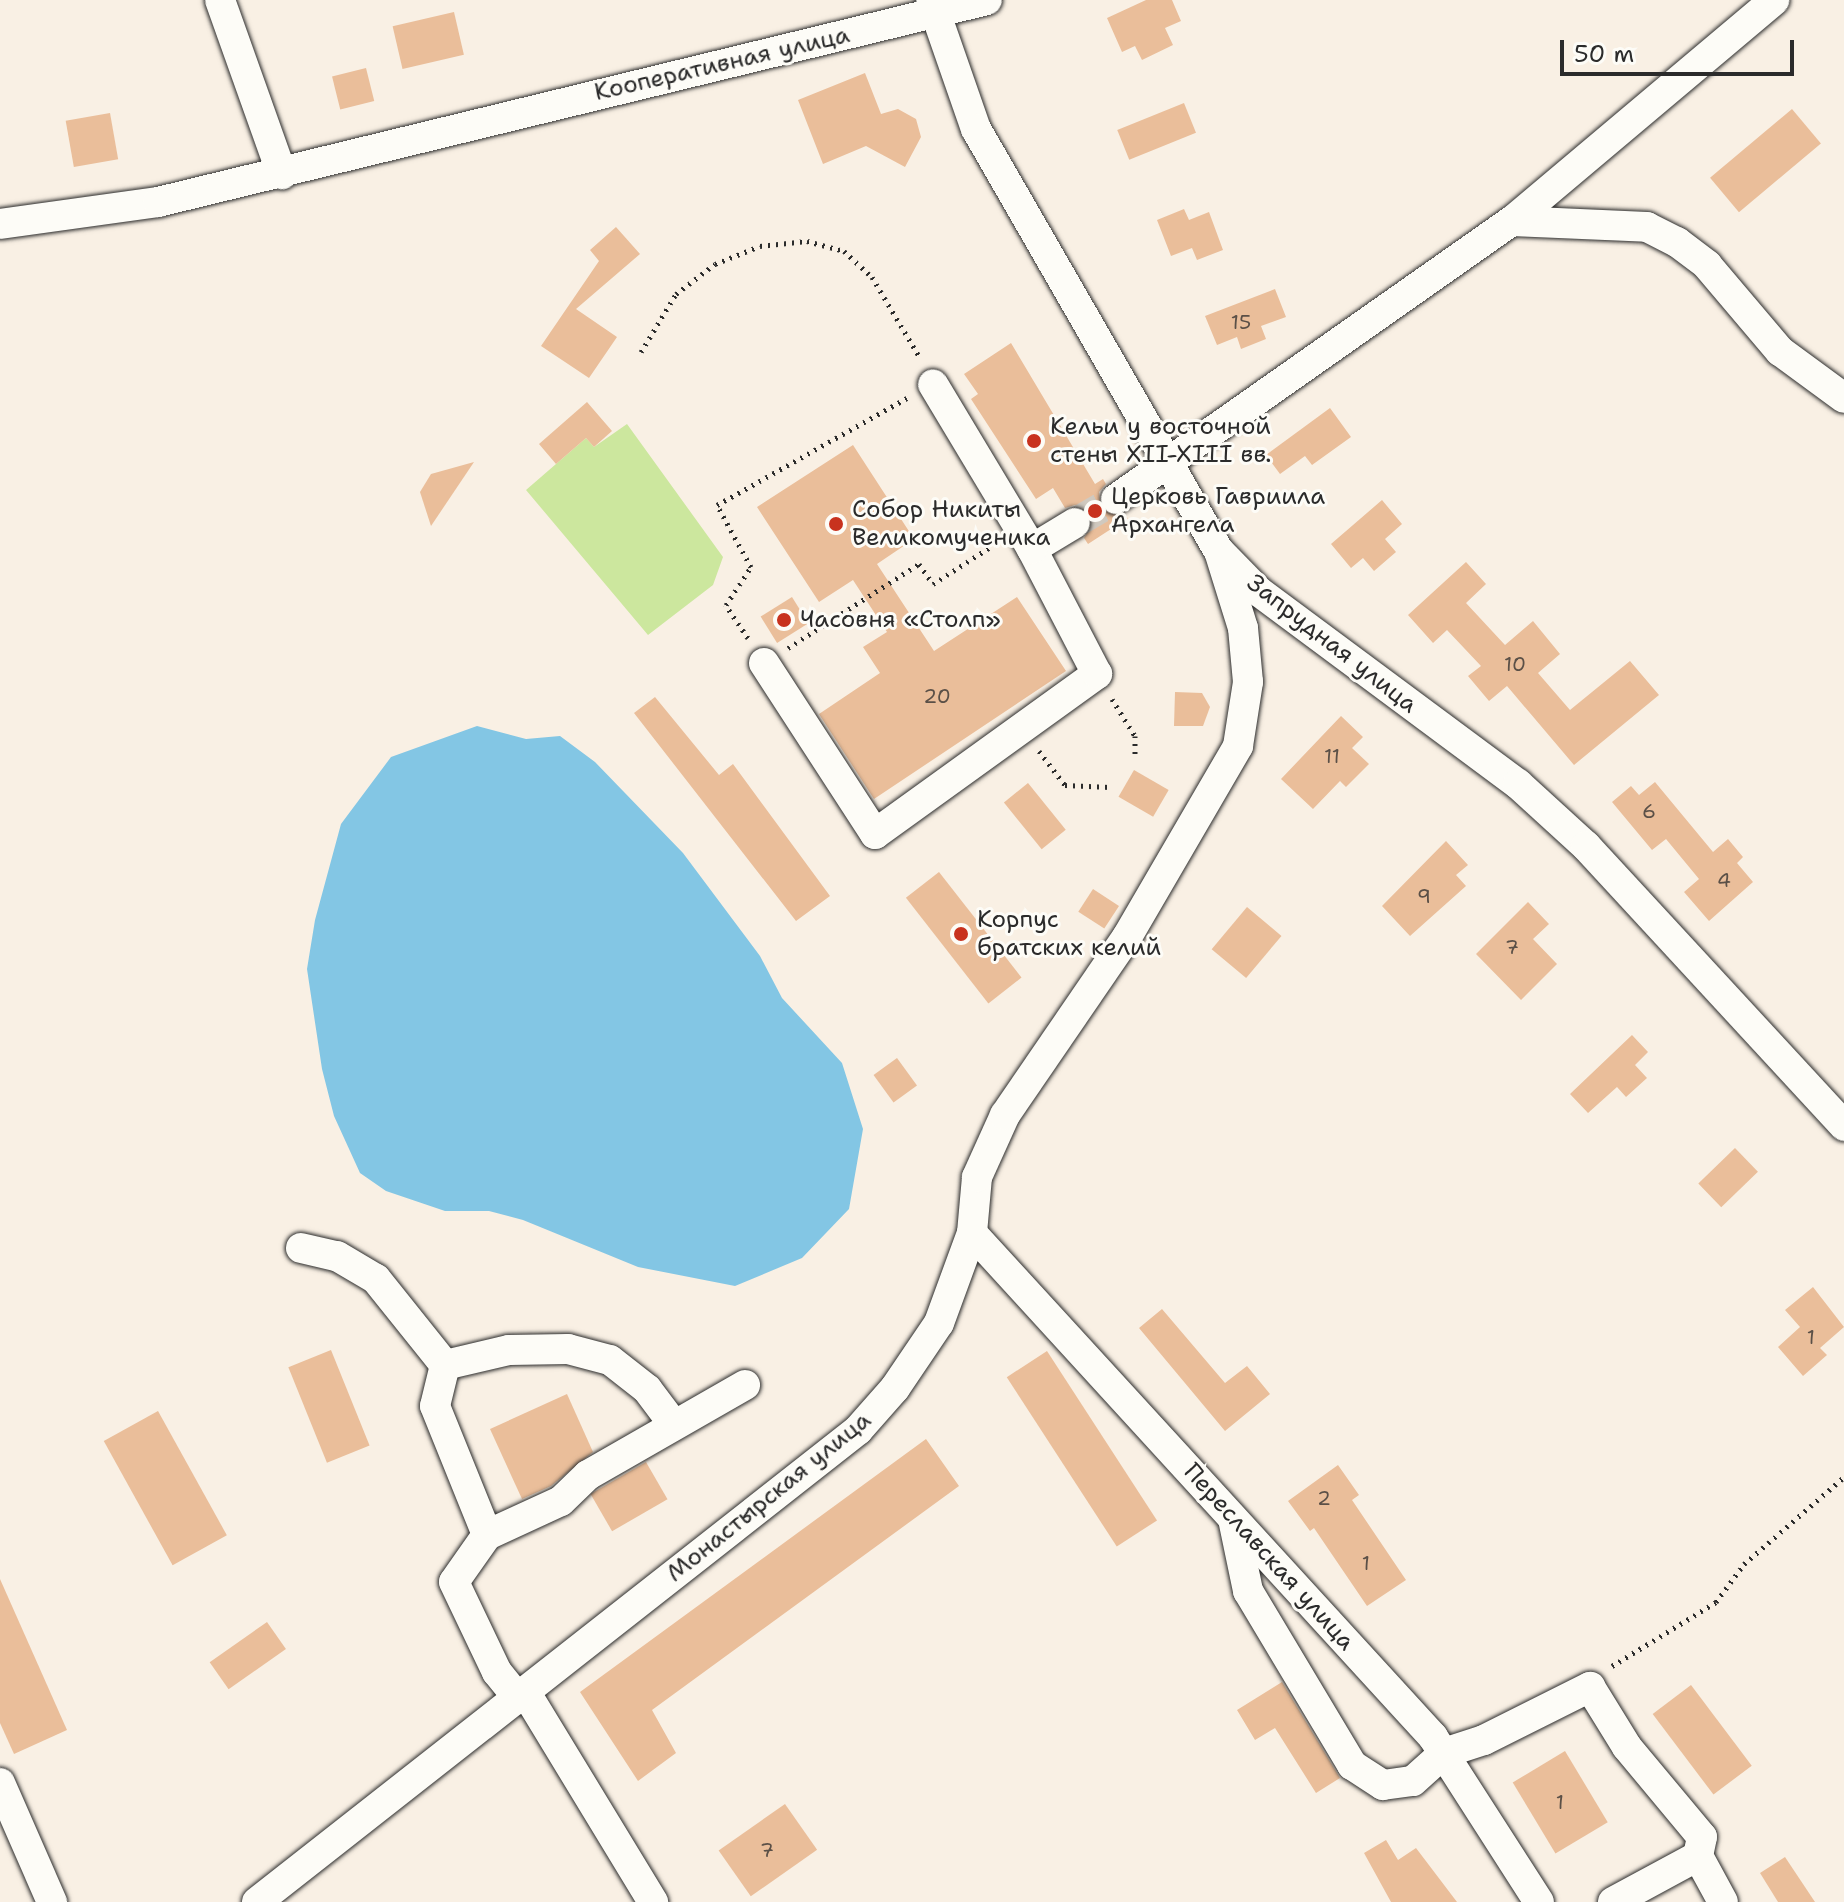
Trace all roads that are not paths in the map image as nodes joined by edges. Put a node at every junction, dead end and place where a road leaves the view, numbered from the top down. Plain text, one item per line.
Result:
1 (220, 0) edge
2 (987, 0) edge
3 (1774, 0) edge
4 (934, 8) edge
5 (282, 174) junction
6 (1512, 221) junction
7 (0, 224) edge
8 (933, 384) road end
9 (1844, 398) edge
10 (1168, 463) junction
11 (1116, 499) tunnel mouth
12 (1075, 523) tunnel mouth
13 (1026, 538) junction
14 (1219, 551) junction
15 (764, 663) road end
16 (1844, 1126) edge
17 (972, 1233) junction
18 (301, 1248) dead end
19 (445, 1365) junction
20 (745, 1385) dead end
21 (674, 1425) junction
22 (1232, 1517) junction
23 (487, 1535) junction
24 (522, 1696) junction
25 (1444, 1753) junction
26 (0, 1783) edge
27 (1698, 1856) junction
28 (52, 1902) edge
29 (257, 1902) edge
30 (653, 1902) edge
31 (1539, 1902) edge
32 (1613, 1902) edge
33 (1723, 1902) edge

1 - 5 street
2 - 4 street, Кооперативная улица
3 - 6 street
4 - 5 street, Кооперативная улица
4 - 10 street, Запрудная улица
5 - 7 street, Кооперативная улица
6 - 9 street
6 - 10 street
8 - 13 street
10 - 11 street
10 - 14 street, Запрудная улица
12 - 13 street
13 - 15 street
14 - 16 street, Запрудная улица
14 - 17 street, Монастырская улица
17 - 22 street, Переславская улица
17 - 24 street, Монастырская улица
18 - 19 street
19 - 21 street
19 - 23 street
20 - 21 street
21 - 23 street
22 - 25 street, Переславская улица
22 - 25 street
23 - 24 street
24 - 29 street, Монастырская улица
24 - 30 street
25 - 27 street
25 - 31 street, Переславская улица
26 - 28 street
27 - 32 street
27 - 33 street

